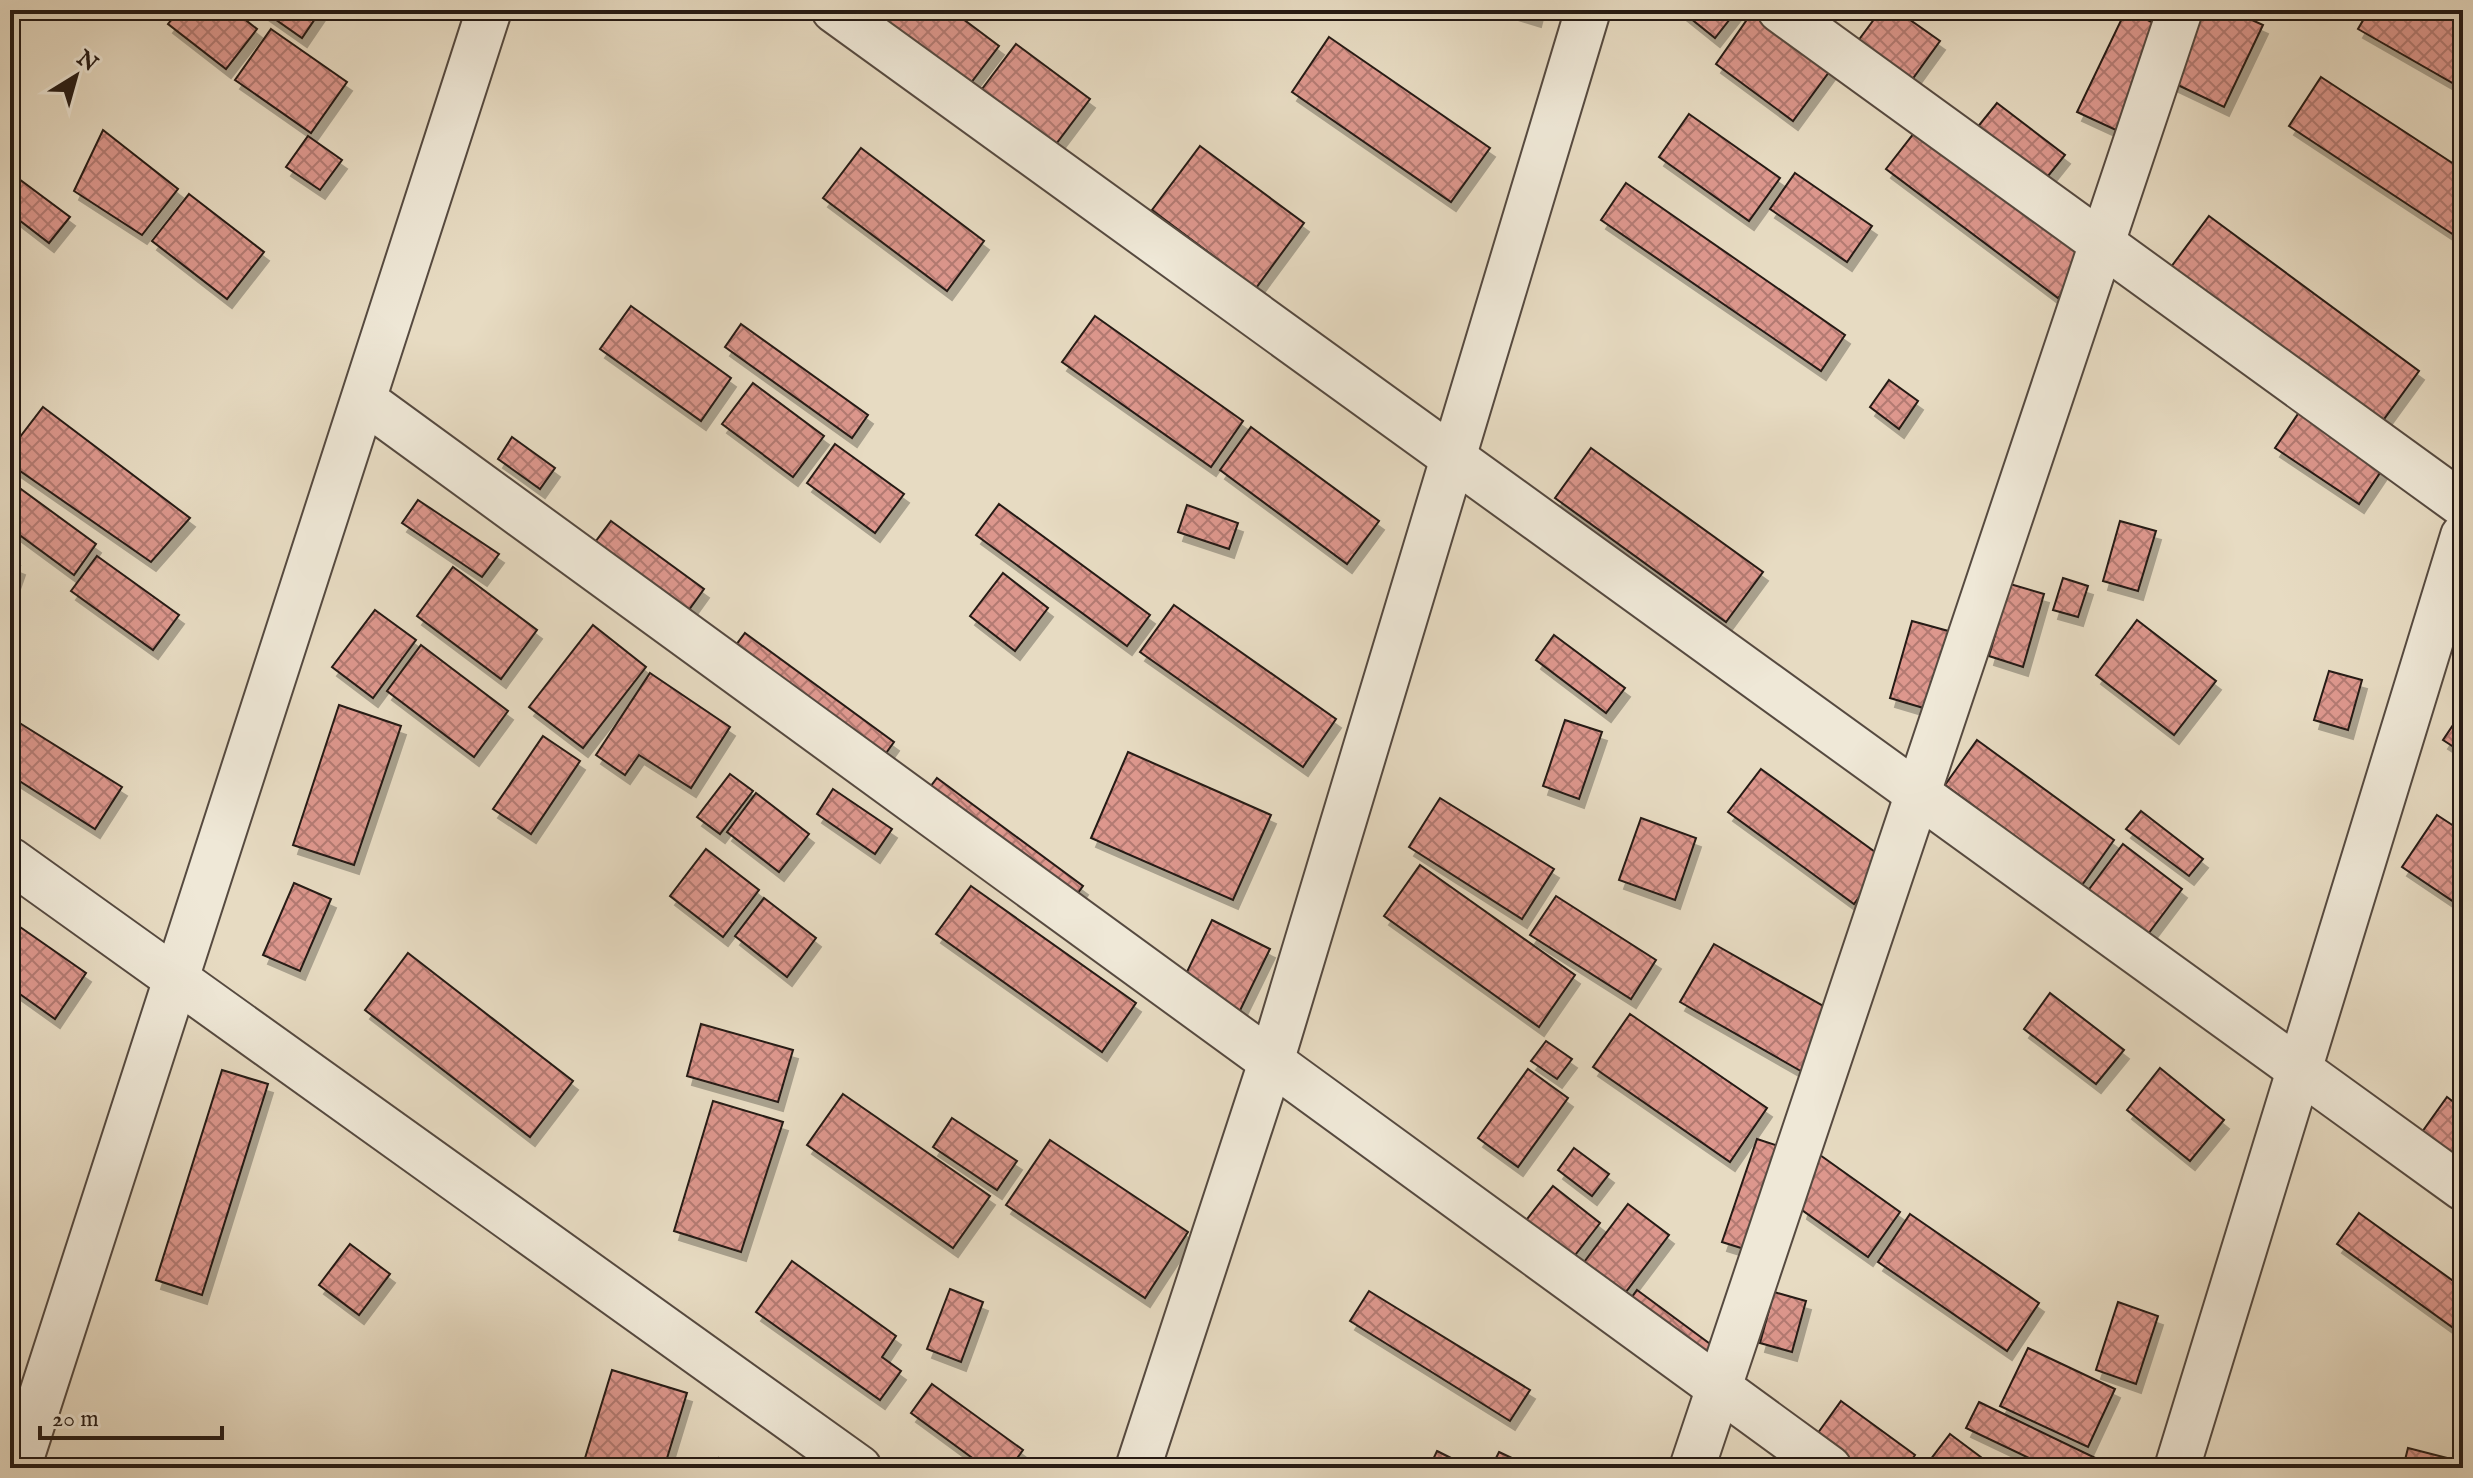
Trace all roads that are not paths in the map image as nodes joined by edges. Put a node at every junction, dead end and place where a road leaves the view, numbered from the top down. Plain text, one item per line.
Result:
1 (489, 10) edge
2 (834, 10) edge
3 (1588, 10) edge
4 (1780, 10) edge
5 (2180, 10) edge
6 (2102, 245) junction
7 (365, 401) junction
8 (1453, 455) junction
9 (2463, 505) edge
10 (2463, 536) edge
11 (1918, 794) junction
12 (10, 860) edge
13 (176, 978) junction
14 (1271, 1062) junction
15 (2299, 1069) junction
16 (2463, 1188) edge
17 (1720, 1389) junction
18 (18, 1468) edge
19 (859, 1468) edge
20 (1138, 1468) edge
21 (1692, 1468) edge
22 (1829, 1468) edge
23 (2177, 1468) edge

1 - 7 street
2 - 8 street
3 - 8 street
4 - 6 street
5 - 6 street
6 - 9 street
6 - 11 street
7 - 13 street
7 - 14 street
8 - 11 street
8 - 14 street
10 - 15 street
11 - 15 street
11 - 17 street
12 - 13 street
13 - 18 street
13 - 19 street
14 - 17 street
14 - 20 street
15 - 16 street
15 - 23 street
17 - 21 street
17 - 22 street

